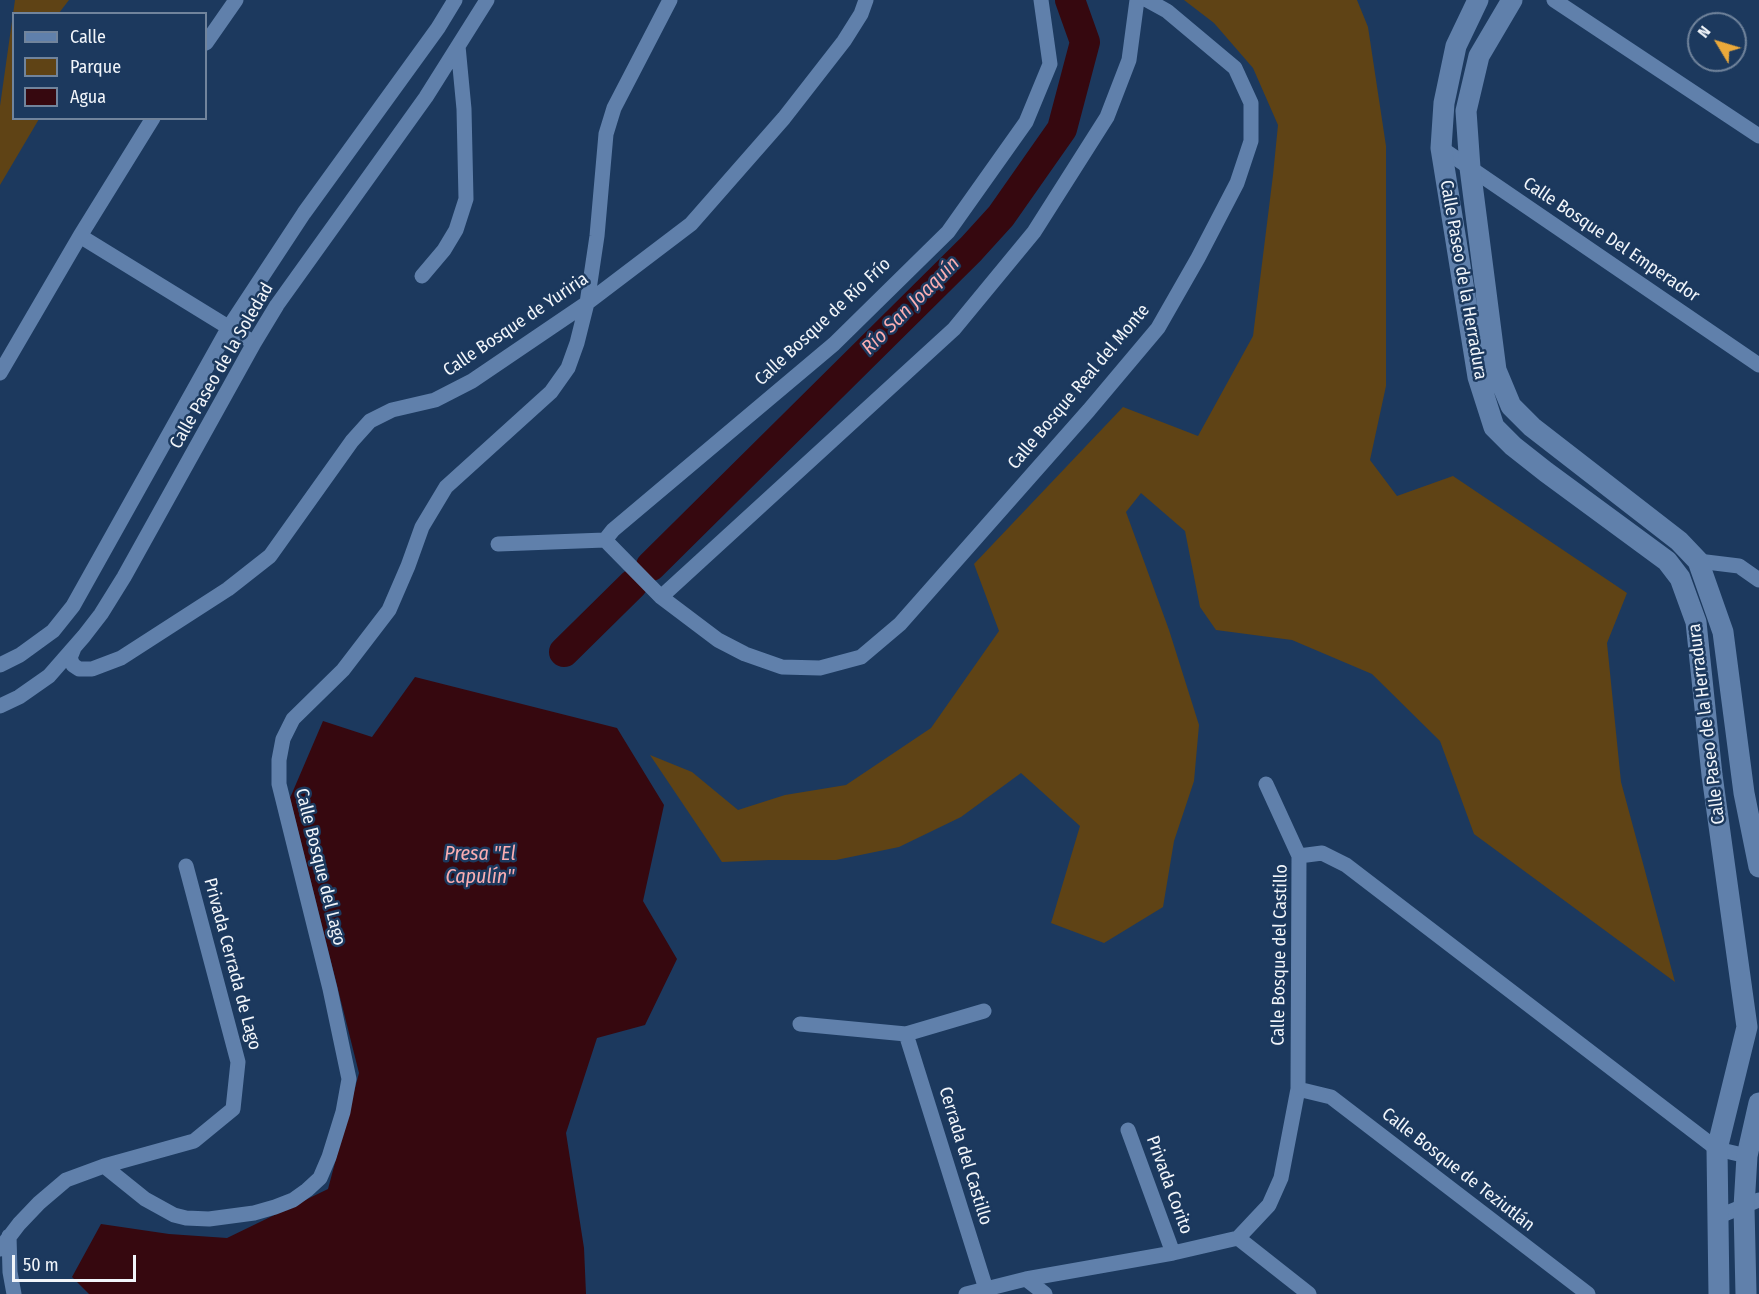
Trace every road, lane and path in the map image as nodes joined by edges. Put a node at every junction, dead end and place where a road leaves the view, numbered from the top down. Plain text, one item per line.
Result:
1 (236, 0) edge
2 (455, 0) edge
3 (487, 0) edge
4 (670, 0) edge
5 (866, 0) edge
6 (1041, 0) edge
7 (1137, 0) edge
8 (1147, 0) edge
9 (1478, 0) edge
10 (1512, 0) edge
11 (1554, 0) edge
12 (207, 42) edge
13 (458, 46) junction
14 (152, 120) edge
15 (1759, 136) edge
16 (1441, 148) junction
17 (1470, 168) junction
18 (80, 236) junction
19 (422, 276) dead end
20 (587, 303) junction
21 (229, 327) junction
22 (254, 343) junction
23 (1759, 365) edge
24 (0, 373) edge
25 (605, 540) junction
26 (498, 544) dead end
27 (1698, 561) junction
28 (1759, 580) edge
29 (662, 597) junction
30 (74, 648) junction
31 (0, 665) edge
32 (0, 706) edge
33 (1266, 784) dead end
34 (1751, 799) edge
35 (1299, 856) junction
36 (186, 866) dead end
37 (1759, 867) edge
38 (984, 1011) dead end
39 (800, 1024) dead end
40 (1753, 1032) edge
41 (906, 1034) junction
42 (1298, 1089) junction
43 (1759, 1103) edge
44 (1128, 1130) dead end
45 (1717, 1149) junction
46 (1747, 1156) junction
47 (104, 1166) junction
48 (1752, 1203) edge
49 (1717, 1217) junction
50 (1238, 1238) junction
51 (5, 1242) edge
52 (1173, 1252) junction
53 (1026, 1279) junction
54 (986, 1289) junction
55 (14, 1294) edge
56 (966, 1294) edge
57 (1045, 1294) edge
58 (1309, 1294) edge
59 (1588, 1294) edge
60 (1719, 1294) edge
61 (1746, 1294) edge

1 - 12 street
2 - 21 street, Calle Paseo de la Soledad
3 - 13 street, Calle Paseo de la Soledad
4 - 20 street, Calle Bosque del Lago
5 - 20 street, Calle Bosque de Yuriria
6 - 25 street, Calle Bosque de Río Frío
7 - 29 street
8 - 29 street, Calle Bosque Real del Monte
9 - 16 main road, Calle Paseo de la Herradura
10 - 17 main road, Calle Paseo de la Herradura
11 - 15 street
13 - 19 street
13 - 22 street, Calle Paseo de la Soledad
14 - 18 street
16 - 17 street, Calle Bosque Del Emperador
16 - 40 main road, Calle Paseo de la Herradura
17 - 23 street, Calle Bosque Del Emperador
17 - 27 main road, Calle Paseo de la Herradura
18 - 21 street
18 - 24 street
20 - 30 street, Calle Bosque de Yuriria
20 - 47 street, Calle Bosque del Lago
21 - 22 street
21 - 31 street, Calle Paseo de la Soledad
22 - 30 street, Calle Paseo de la Soledad
25 - 26 street
25 - 29 street
27 - 28 street
27 - 34 main road, Calle Paseo de la Herradura
30 - 32 street, Calle Paseo de la Soledad
33 - 35 street
34 - 37 main road, Calle Paseo de la Herradura
35 - 42 street, Calle Bosque del Castillo
35 - 45 street, Calle Bosque del Castillo
36 - 47 street, Privada Cerrada de Lago
38 - 41 street
39 - 41 street
40 - 45 main road, Calle Paseo de la Herradura
41 - 54 street, Cerrada del Castillo
42 - 50 street, Calle Bosque del Castillo
42 - 59 street, Calle Bosque de Teziutlán
43 - 46 main road
44 - 52 street, Privada Corito
45 - 46 street
45 - 49 main road, Calle Paseo de la Herradura
46 - 48 main road
47 - 51 street
48 - 49 street
48 - 61 main road
49 - 60 main road, Calle Paseo de la Herradura
50 - 52 street
50 - 58 street
51 - 55 street
52 - 53 street
53 - 54 street
53 - 57 street
54 - 56 street

